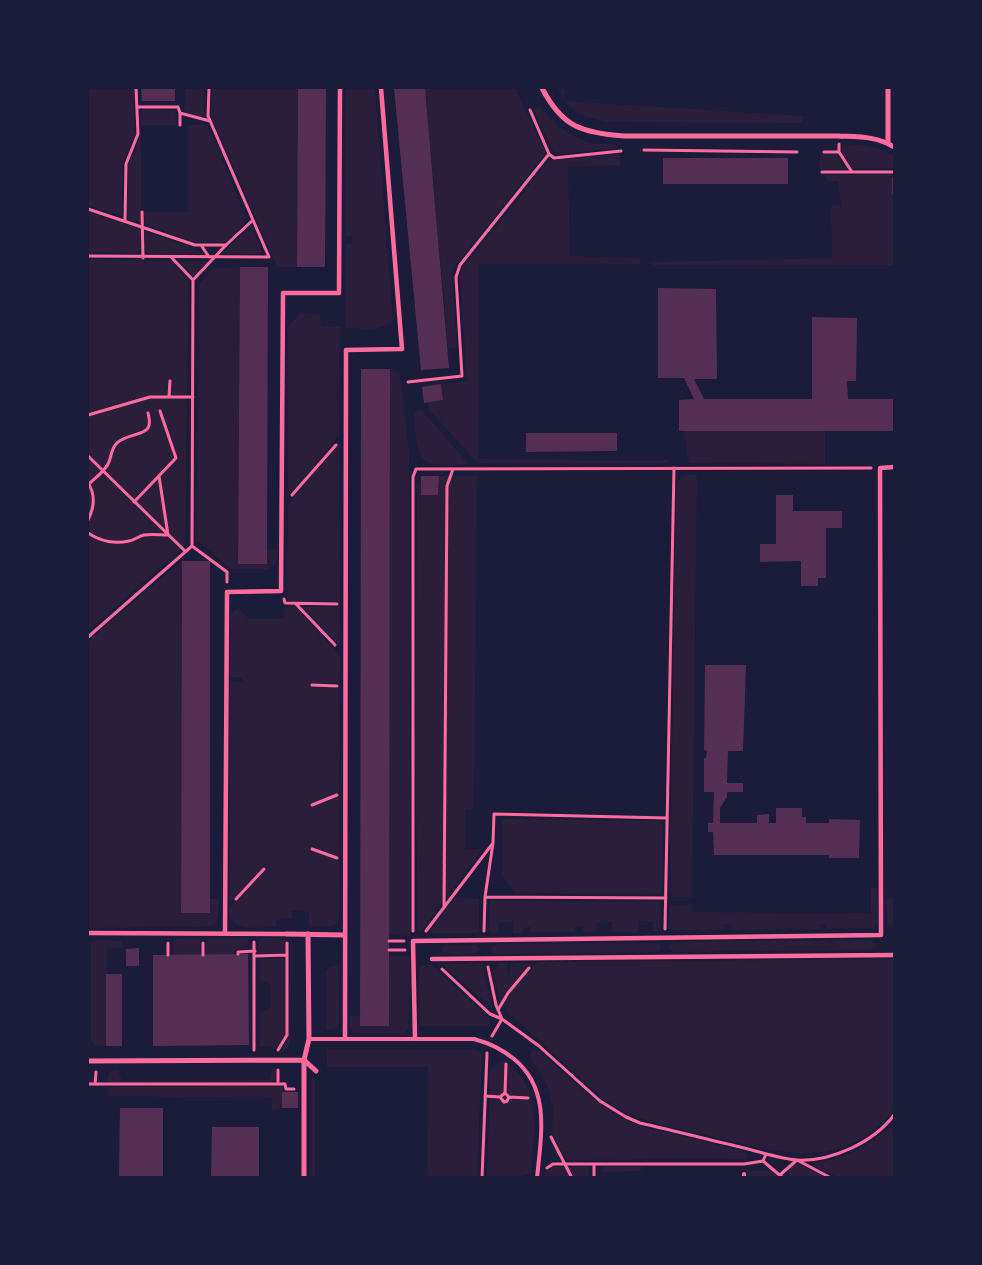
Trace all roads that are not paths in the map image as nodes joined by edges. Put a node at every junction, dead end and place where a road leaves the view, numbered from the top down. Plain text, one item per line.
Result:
1 (340, 88) edge
2 (381, 88) edge
3 (542, 88) edge
4 (888, 88) edge
5 (888, 143) junction
6 (894, 146) edge
7 (894, 467) edge
8 (88, 933) edge
9 (225, 933) junction
10 (287, 934) joint
11 (308, 934) junction
12 (344, 935) junction
13 (894, 954) edge
14 (432, 959) road end
15 (345, 1038) junction
16 (415, 1038) junction
17 (309, 1039) junction
18 (304, 1060) junction
19 (88, 1061) edge
20 (316, 1071) dead end
21 (304, 1178) edge
22 (538, 1178) edge

1 - 9 street
2 - 12 street
3 - 5 street
4 - 5 street
5 - 6 street
7 - 16 street
8 - 9 street
9 - 10 street
10 - 11 street
11 - 12 street
11 - 17 street
12 - 15 street
13 - 14 street
15 - 16 lane
15 - 17 lane
16 - 22 lane
17 - 18 street
18 - 19 street
18 - 20 street
18 - 21 street

